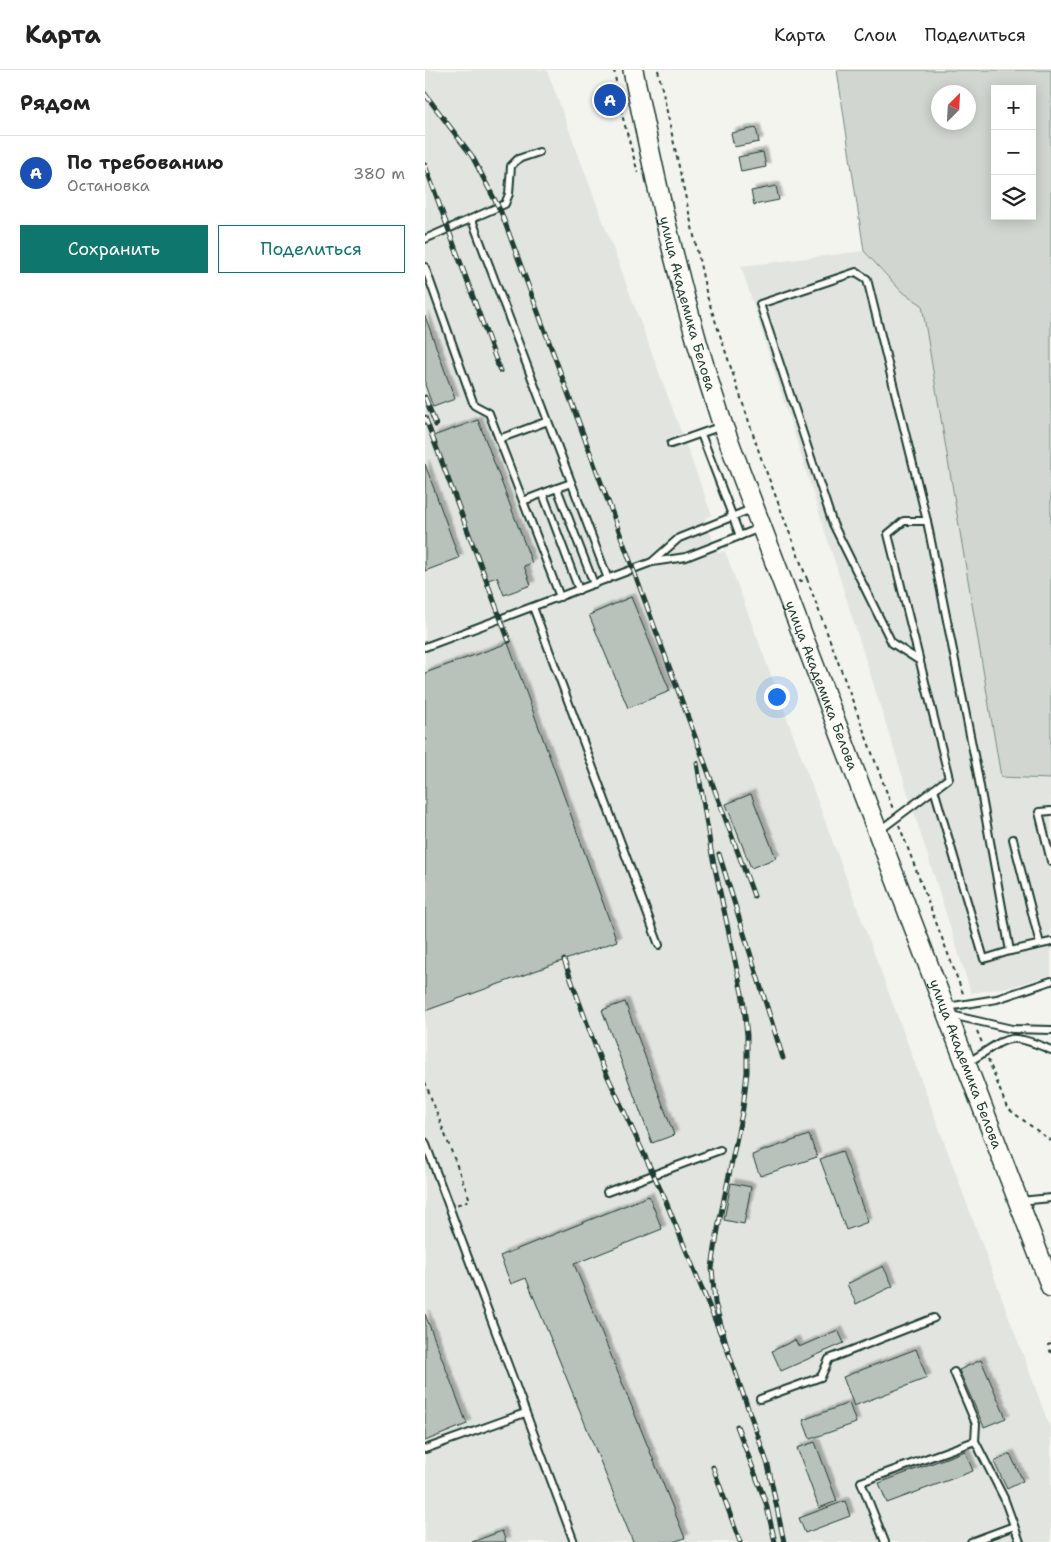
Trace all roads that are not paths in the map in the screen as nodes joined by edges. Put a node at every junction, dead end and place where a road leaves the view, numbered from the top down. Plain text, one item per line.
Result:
1 (633, 70) edge
2 (539, 152) dead end
3 (472, 220) junction
4 (425, 239) edge
5 (425, 267) edge
6 (548, 421) junction
7 (723, 426) junction
8 (701, 434) junction
9 (499, 439) junction
10 (671, 444) dead end
11 (571, 483) junction
12 (557, 488) junction
13 (543, 494) junction
14 (523, 501) junction
15 (756, 507) junction
16 (732, 517) junction
17 (927, 521) junction
18 (763, 527) junction
19 (740, 536) junction
20 (652, 562) junction
21 (608, 579) junction
22 (594, 584) junction
23 (579, 590) junction
24 (560, 597) junction
25 (533, 607) junction
26 (425, 647) edge
27 (920, 661) junction
28 (934, 789) junction
29 (1051, 811) edge
30 (877, 832) junction
31 (1013, 839) dead end
32 (1051, 861) edge
33 (1051, 942) edge
34 (1040, 944) junction
35 (659, 946) dead end
36 (1010, 950) junction
37 (1051, 981) edge
38 (945, 1011) junction
39 (1051, 1030) edge
40 (1051, 1050) edge
41 (966, 1064) junction
42 (425, 1142) edge
43 (720, 1150) dead end
44 (607, 1192) dead end
45 (1051, 1198) edge
46 (1018, 1202) junction
47 (1051, 1287) edge
48 (934, 1318) dead end
49 (954, 1372) dead end
50 (760, 1399) dead end
51 (525, 1412) junction
52 (975, 1441) junction
53 (425, 1449) edge
54 (1014, 1526) junction
55 (573, 1542) edge
56 (885, 1542) edge
57 (971, 1542) edge
58 (1020, 1542) edge

1 - 7 main road, улица Академика Белова
2 - 3 lane
3 - 4 lane
3 - 6 lane
5 - 9 lane
6 - 9 lane
6 - 11 lane
7 - 8 lane
7 - 15 main road, улица Академика Белова
8 - 10 lane
8 - 16 lane
9 - 14 lane
11 - 12 lane
11 - 21 lane
12 - 13 lane
12 - 22 lane
13 - 14 lane
13 - 23 lane
14 - 24 lane
15 - 16 lane
15 - 18 main road, улица Академика Белова
16 - 19 lane
16 - 20 lane
17 - 27 lane
17 - 27 lane
17 - 36 lane
18 - 19 lane
18 - 30 main road, улица Академика Белова
19 - 20 lane
20 - 21 lane
21 - 22 lane
22 - 23 lane
23 - 24 lane
24 - 25 lane
25 - 26 lane
25 - 35 lane
27 - 28 lane
28 - 30 lane
28 - 36 lane
29 - 32 lane
30 - 38 main road, улица Академика Белова
31 - 34 lane
33 - 34 lane
34 - 36 lane
37 - 38 lane
38 - 39 lane
38 - 41 main road, улица Академика Белова
40 - 41 lane
41 - 46 main road, улица Академика Белова
42 - 51 lane
43 - 44 lane
45 - 46 lane
46 - 47 main road, улица Академика Белова
48 - 50 lane
49 - 52 lane
51 - 53 lane
51 - 55 lane
52 - 54 lane
52 - 56 lane
54 - 57 lane
54 - 58 lane

